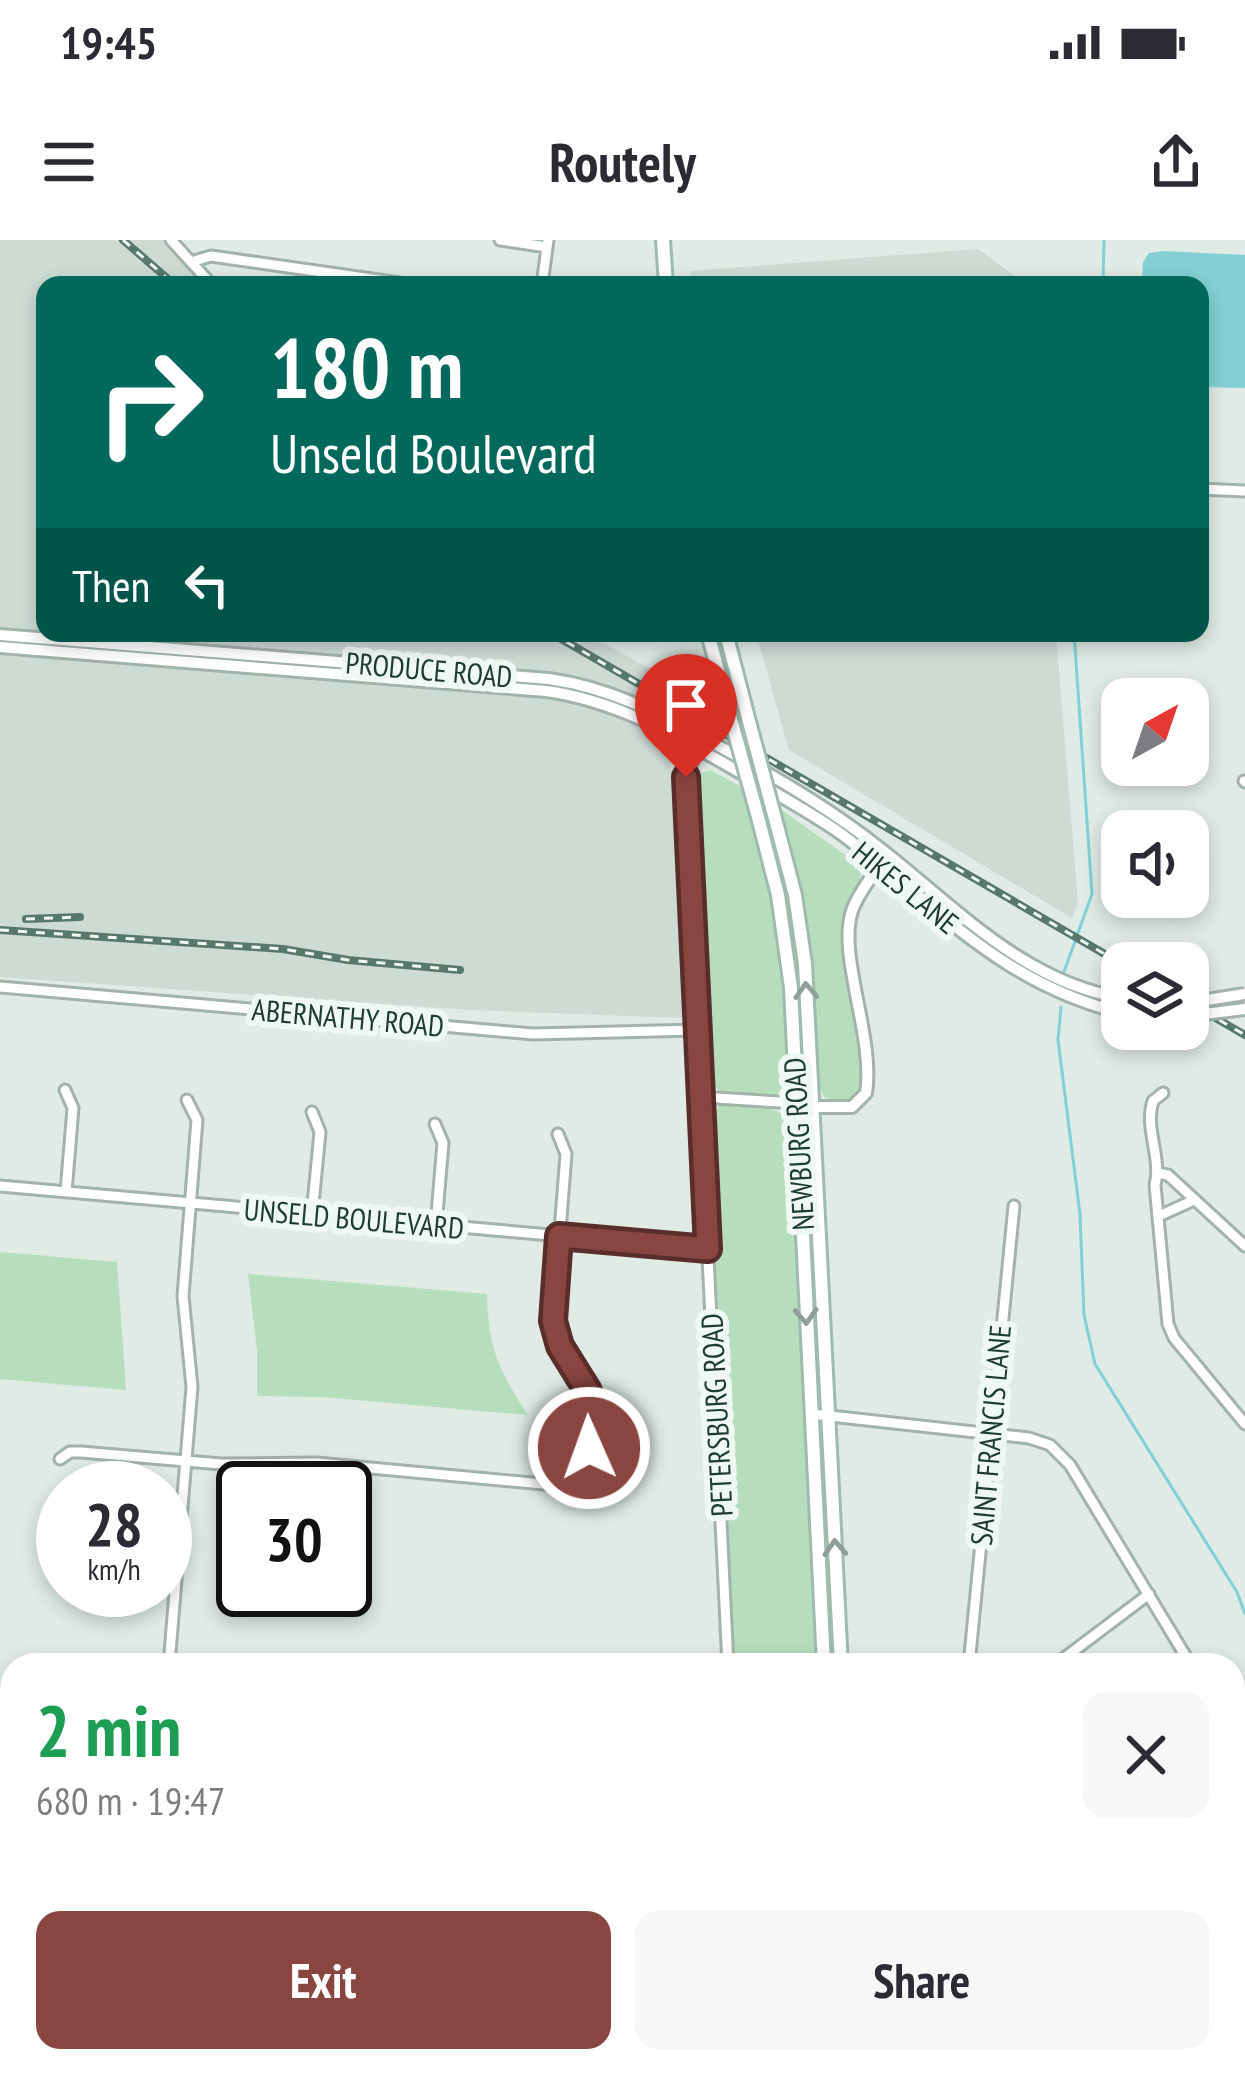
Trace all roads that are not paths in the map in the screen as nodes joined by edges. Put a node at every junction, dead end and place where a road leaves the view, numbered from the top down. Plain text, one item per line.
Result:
1 (171, 240) edge
2 (500, 240) edge
3 (664, 240) edge
4 (547, 243) edge
5 (191, 262) junction
6 (204, 276) edge
7 (351, 276) edge
8 (543, 276) edge
9 (666, 276) edge
10 (1209, 489) edge
11 (1245, 490) edge
12 (0, 635) edge
13 (36, 638) edge
14 (86, 642) edge
15 (710, 642) edge
16 (728, 642) edge
17 (0, 647) edge
18 (700, 742) junction
19 (887, 854) junction
20 (880, 865) junction
21 (0, 986) edge
22 (1101, 994) edge
23 (1245, 994) edge
24 (1209, 1000) edge
25 (1101, 1006) edge
26 (1245, 1010) edge
27 (1209, 1014) edge
28 (697, 1030) junction
29 (65, 1090) dead end
30 (1163, 1093) dead end
31 (700, 1097) junction
32 (187, 1100) dead end
33 (795, 1103) junction
34 (813, 1107) junction
35 (312, 1112) dead end
36 (435, 1124) dead end
37 (558, 1134) dead end
38 (1158, 1173) junction
39 (0, 1186) edge
40 (66, 1192) junction
41 (1194, 1200) junction
42 (189, 1203) junction
43 (1014, 1206) dead end
44 (313, 1214) junction
45 (1159, 1216) junction
46 (436, 1225) junction
47 (559, 1236) junction
48 (1245, 1246) edge
49 (708, 1249) junction
50 (812, 1414) junction
51 (828, 1415) junction
52 (1245, 1424) edge
53 (990, 1434) junction
54 (60, 1459) dead end
55 (186, 1461) joint
56 (192, 1461) edge
57 (1149, 1594) junction
58 (170, 1617) edge
59 (169, 1653) edge
60 (727, 1653) edge
61 (823, 1653) edge
62 (840, 1653) edge
63 (970, 1653) edge
64 (1071, 1653) edge
65 (1183, 1653) edge

1 - 5 street
2 - 4 street
3 - 9 main road
4 - 8 street
5 - 6 street
5 - 7 street
10 - 11 street
12 - 13 street, PRODUCE ROAD
14 - 18 street, PRODUCE ROAD
15 - 33 main road, NEWBURG ROAD, bridge
34 -> 16 main road, NEWBURG ROAD, bridge
17 - 18 street, PRODUCE ROAD
18 - 19 street, HIKES LANE
18 - 20 street, HIKES LANE
18 - 28 street, PETERSBURG ROAD
19 - 20 street
19 - 22 street, HIKES LANE
20 - 25 street, HIKES LANE
20 - 34 street
21 - 28 street, ABERNATHY ROAD
23 - 24 street, bridge
26 - 27 street, bridge
28 - 31 street, PETERSBURG ROAD
29 - 40 street
30 - 38 street
31 - 33 street
31 - 49 street, PETERSBURG ROAD
32 - 42 street
33 -> 50 main road, NEWBURG ROAD
34 - 51 main road, NEWBURG ROAD
35 - 44 street
36 - 46 street
37 - 47 street
38 - 41 street
38 - 45 street
39 - 40 street, UNSELD BOULEVARD
40 - 42 street, UNSELD BOULEVARD
41 - 45 street
41 - 48 street
42 - 44 street, UNSELD BOULEVARD
42 - 55 street
43 - 53 street, SAINT FRANCIS LANE
44 - 46 street, UNSELD BOULEVARD
45 - 52 street
46 - 47 street, UNSELD BOULEVARD
47 - 49 street, UNSELD BOULEVARD
47 - 56 street
49 - 60 street, PETERSBURG ROAD
50 - 51 street
50 - 61 main road, NEWBURG ROAD
51 - 53 street
62 -> 51 main road, NEWBURG ROAD
53 - 57 street
53 - 63 street, SAINT FRANCIS LANE
54 - 55 street
57 - 64 street
57 - 65 street
58 - 59 street

